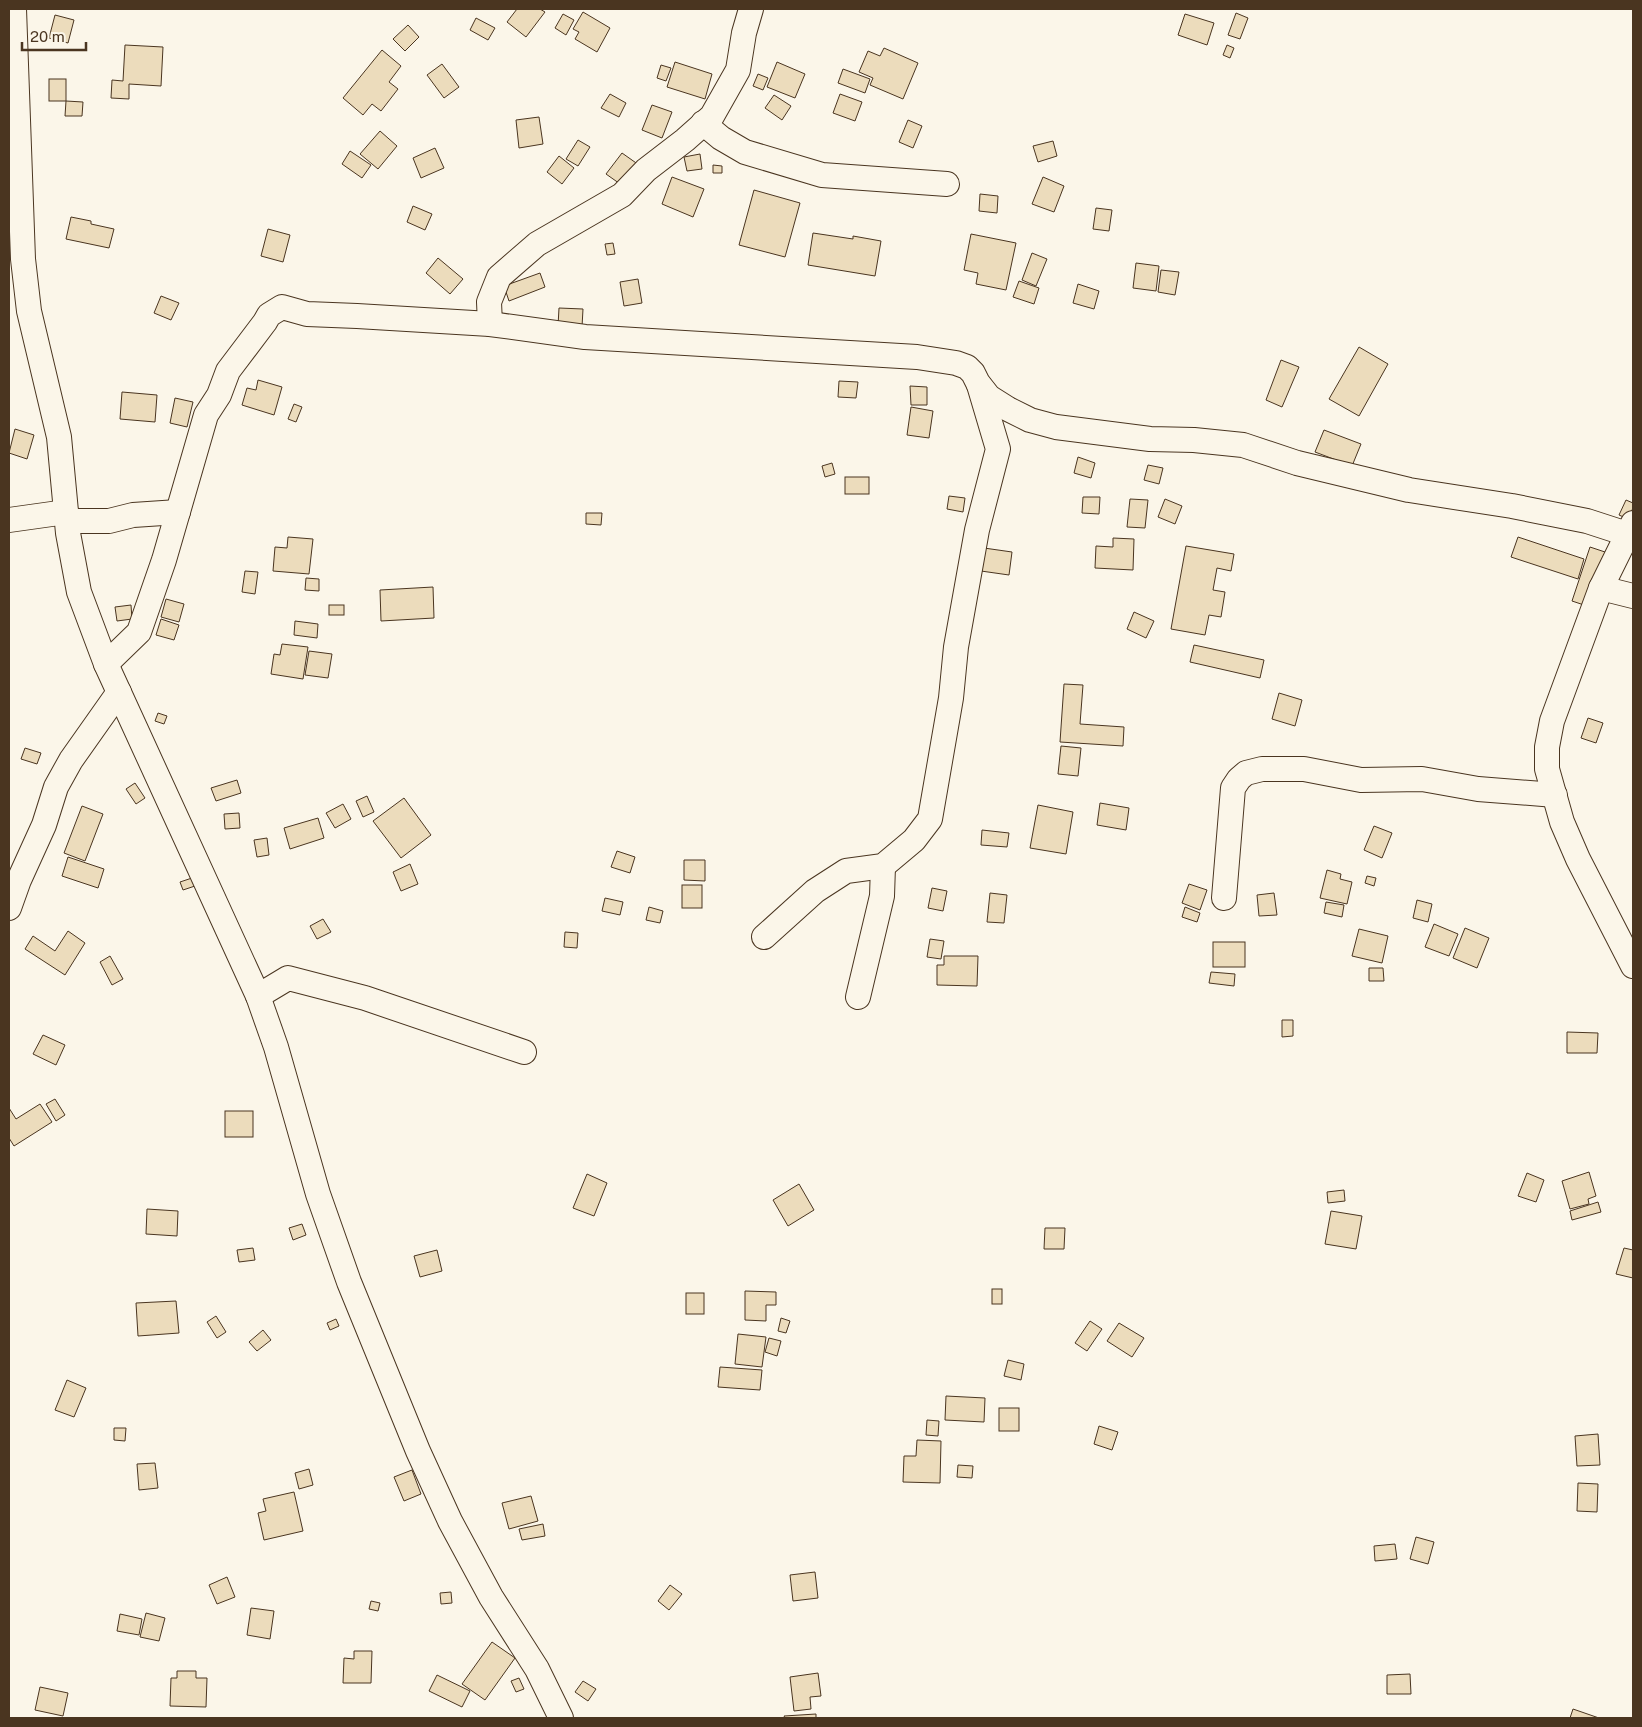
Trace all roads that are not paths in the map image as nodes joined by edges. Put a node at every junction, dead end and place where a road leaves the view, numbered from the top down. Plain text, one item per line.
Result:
1 (14, 9) edge
2 (750, 9) edge
3 (703, 123) junction
4 (947, 184) dead end
5 (490, 324) junction
6 (978, 383) junction
7 (178, 512) junction
8 (66, 517) junction
9 (9, 520) edge
10 (1630, 528) edge
11 (1601, 588) junction
12 (1633, 596) edge
13 (106, 664) junction
14 (119, 692) junction
15 (1555, 795) junction
16 (883, 866) junction
17 (1224, 898) dead end
18 (9, 908) edge
19 (764, 937) dead end
20 (1633, 966) edge
21 (258, 996) junction
22 (858, 997) dead end
23 (524, 1052) dead end
24 (561, 1718) edge

1 - 8 street
2 - 3 street
3 - 4 street
3 - 5 street
5 - 6 street
5 - 7 street
6 - 10 street
6 - 16 street
7 - 8 street
7 - 13 street
8 - 9 street
8 - 13 street
10 - 11 street
11 - 12 street
11 - 15 street
13 - 14 street
14 - 18 street
14 - 21 street
15 - 17 street
15 - 20 street
16 - 19 street
16 - 22 street
21 - 23 street
21 - 24 street

